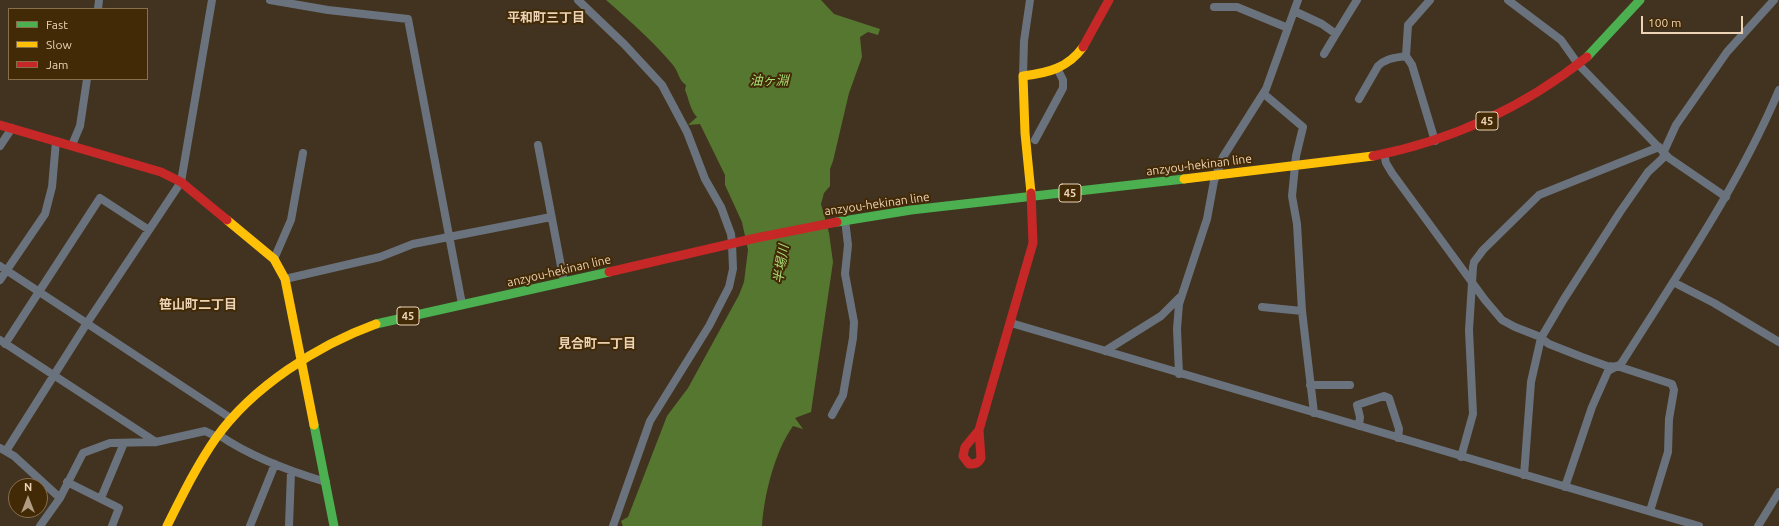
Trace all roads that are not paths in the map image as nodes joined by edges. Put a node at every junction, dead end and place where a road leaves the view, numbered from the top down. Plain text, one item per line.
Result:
1 (212, 0) edge
2 (270, 0) edge
3 (578, 0) edge
4 (1030, 0) edge
5 (1108, 0) edge
6 (1298, 0) edge
7 (1356, 0) edge
8 (1430, 0) edge
9 (1508, 0) edge
10 (1640, 0) edge
11 (1774, 0) edge
12 (1214, 7) dead end
13 (1294, 11) junction
14 (1288, 28) junction
15 (1336, 34) junction
16 (1324, 54) dead end
17 (1406, 56) junction
18 (1578, 64) junction
19 (1058, 70) junction
20 (1023, 76) junction
21 (87, 80) edge
22 (1779, 90) edge
23 (1264, 94) junction
24 (1359, 98) dead end
25 (1773, 105) junction
26 (1779, 112) edge
27 (0, 125) edge
28 (12, 128) junction
29 (1035, 140) dead end
30 (56, 141) junction
31 (1435, 141) junction
32 (538, 145) dead end
33 (0, 146) edge
34 (72, 146) junction
35 (1659, 147) junction
36 (303, 153) dead end
37 (1384, 154) junction
38 (1664, 154) junction
39 (1296, 166) junction
40 (1216, 175) junction
41 (181, 182) junction
42 (1032, 197) junction
43 (1726, 197) junction
44 (551, 217) junction
45 (845, 220) junction
46 (149, 230) junction
47 (449, 238) junction
48 (735, 242) junction
49 (274, 259) junction
50 (3, 268) edge
51 (0, 280) edge
52 (285, 280) junction
53 (1472, 281) junction
54 (564, 282) junction
55 (1673, 282) junction
56 (40, 292) junction
57 (1182, 295) junction
58 (462, 304) junction
59 (1262, 307) dead end
60 (1302, 311) junction
61 (1011, 323) junction
62 (87, 324) junction
63 (1541, 338) junction
64 (3, 342) edge
65 (1779, 342) edge
66 (1105, 351) junction
67 (301, 360) junction
68 (1616, 366) junction
69 (1179, 374) junction
70 (53, 376) junction
71 (1310, 385) junction
72 (1350, 385) dead end
73 (1314, 413) junction
74 (832, 415) dead end
75 (232, 420) junction
76 (1359, 426) junction
77 (979, 430) dead end
78 (218, 436) junction
79 (1398, 438) junction
80 (156, 442) junction
81 (124, 443) junction
82 (3, 449) edge
83 (1461, 457) junction
84 (276, 464) junction
85 (291, 472) junction
86 (1524, 475) junction
87 (67, 482) junction
88 (326, 482) junction
89 (1565, 487) junction
90 (1779, 492) edge
91 (60, 498) junction
92 (101, 498) junction
93 (1650, 512) junction
94 (40, 526) edge
95 (112, 526) edge
96 (168, 526) edge
97 (250, 526) edge
98 (289, 526) edge
99 (334, 526) edge
100 (613, 526) edge
101 (1698, 526) edge
102 (1758, 526) edge

1 - 41 street
2 - 47 street
3 - 48 street
4 - 20 street
5 - 19 main road
6 - 13 street
7 - 15 street
8 - 17 street
9 - 18 street
10 - 18 main road, anzyou-hekinan line / 45
11 - 38 street
12 - 14 street
13 - 14 street
13 - 15 street
14 - 23 street
15 - 16 street
17 - 24 street
17 - 31 street
18 - 31 main road, anzyou-hekinan line / 45
18 - 35 street
19 - 20 main road
19 - 29 street
20 - 42 main road
21 - 34 street
22 - 25 street
23 - 39 street
23 - 40 street
25 - 26 street
25 - 43 street
27 - 28 main road
28 - 30 main road
28 - 33 street
30 - 34 main road
30 - 50 street
31 - 37 main road, anzyou-hekinan line / 45
32 - 44 street
34 - 41 main road
35 - 38 street
35 - 53 street
36 - 49 street
37 - 39 main road, anzyou-hekinan line / 45
37 - 53 street
38 - 43 street
38 - 63 street
39 - 40 main road, anzyou-hekinan line / 45
39 - 60 street
40 - 42 main road, anzyou-hekinan line / 45
40 - 57 street
41 - 46 street
41 - 49 main road
42 - 45 main road, anzyou-hekinan line / 45
42 - 61 main road
43 - 55 street
44 - 47 street
44 - 54 street
45 - 48 main road, anzyou-hekinan line / 45
45 - 74 street
46 - 56 street
46 - 62 street
47 - 52 street
47 - 58 street
48 - 54 main road, anzyou-hekinan line / 45
48 - 100 street
49 - 52 main road
50 - 51 street
50 - 56 street
52 - 67 main road
53 - 63 street
53 - 83 street
54 - 58 main road, anzyou-hekinan line / 45
55 - 65 street
55 - 68 street
56 - 62 street
56 - 64 street
57 - 66 street
57 - 69 street
58 - 67 main road, anzyou-hekinan line / 45
59 - 60 street
60 - 71 street
61 - 66 street
61 - 77 main road
62 - 70 street
62 - 75 street
63 - 68 street
63 - 86 street
64 - 70 street
66 - 69 street
67 - 75 main road, anzyou-hekinan line / 45
67 - 88 main road
68 - 89 street
68 - 93 street
69 - 73 street
70 - 80 street
70 - 82 street
71 - 72 street
71 - 73 street
73 - 76 street
75 - 78 main road, anzyou-hekinan line / 45
76 - 79 street
76 - 79 street
78 - 80 street
78 - 84 street
78 - 96 main road, anzyou-hekinan line / 45
79 - 83 street
80 - 81 street
81 - 87 street
81 - 92 street
82 - 91 street
83 - 86 street
84 - 85 street
84 - 97 street
85 - 88 street
85 - 98 street
86 - 89 street
87 - 91 street
87 - 92 street
88 - 99 main road
89 - 93 street
90 - 102 street
91 - 94 street
92 - 95 street
93 - 101 street

